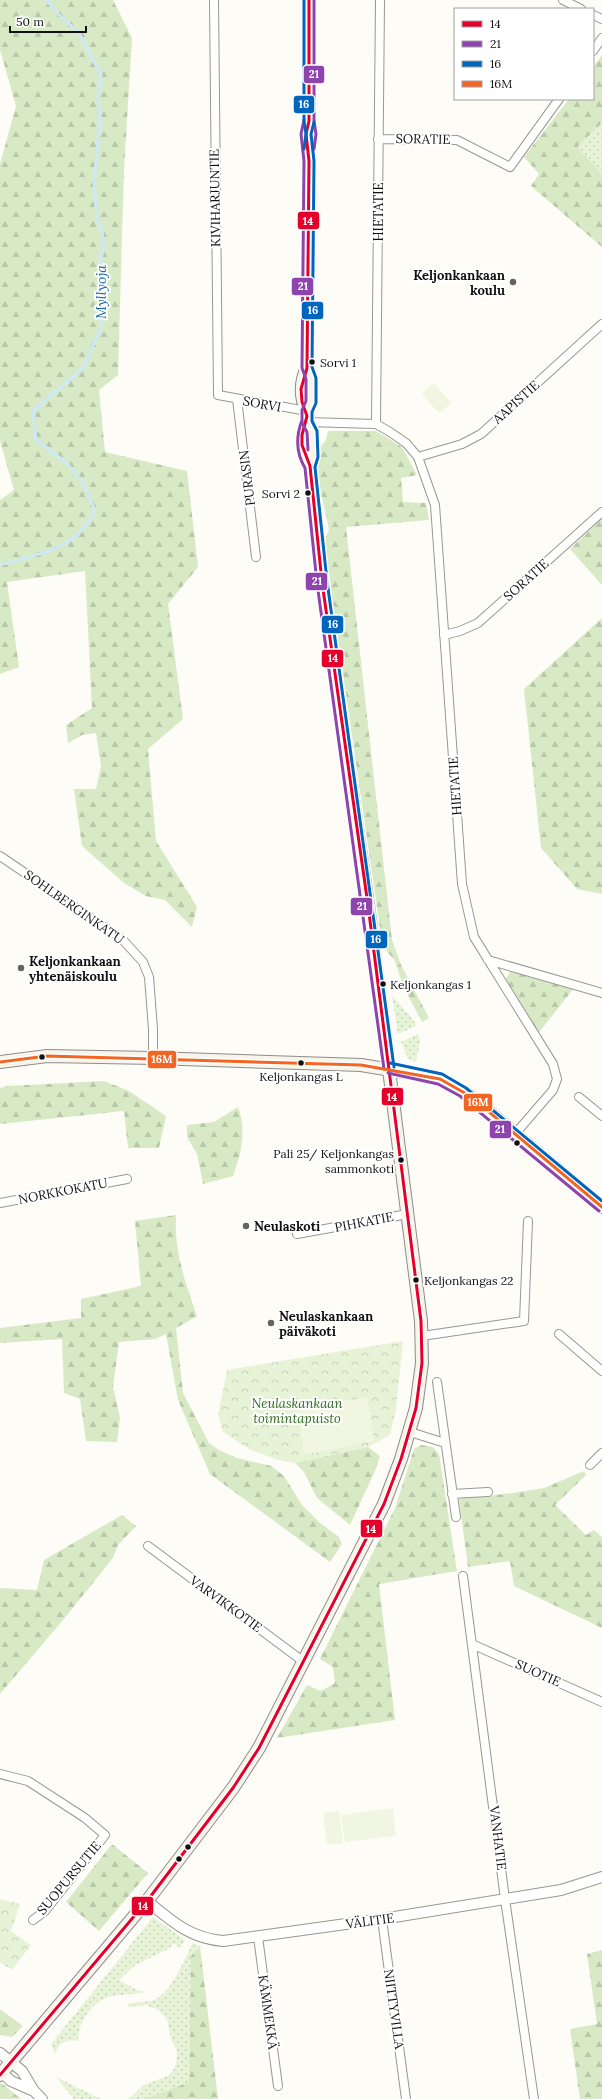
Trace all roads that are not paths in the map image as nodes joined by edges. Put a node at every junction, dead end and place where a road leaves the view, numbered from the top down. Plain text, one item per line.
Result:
1 (214, 0) edge
2 (309, 0) edge
3 (380, 0) edge
4 (563, 0) edge
5 (579, 8) edge
6 (602, 38) edge
7 (594, 50) edge
8 (558, 100) edge
9 (378, 139) junction
10 (602, 324) edge
11 (218, 395) joint
12 (237, 399) junction
13 (307, 416) junction
14 (376, 424) junction
15 (418, 457) junction
16 (602, 512) edge
17 (256, 557) dead end
18 (444, 635) junction
19 (0, 856) edge
20 (488, 960) junction
21 (602, 993) edge
22 (153, 1058) junction
23 (0, 1062) edge
24 (389, 1068) junction
25 (579, 1097) dead end
26 (602, 1116) edge
27 (515, 1134) junction
28 (127, 1179) dead end
29 (0, 1203) edge
30 (602, 1207) edge
31 (408, 1214) junction
32 (528, 1221) dead end
33 (297, 1234) dead end
34 (559, 1334) dead end
35 (422, 1336) junction
36 (602, 1371) edge
37 (437, 1382) dead end
38 (410, 1432) junction
39 (445, 1443) junction
40 (602, 1453) edge
41 (590, 1465) dead end
42 (488, 1492) dead end
43 (452, 1494) junction
44 (456, 1517) dead end
45 (148, 1546) dead end
46 (463, 1576) dead end
47 (474, 1645) junction
48 (304, 1662) junction
49 (602, 1702) edge
50 (0, 1774) edge
51 (602, 1877) edge
52 (505, 1900) junction
53 (147, 1901) junction
54 (382, 1919) junction
55 (33, 1920) dead end
56 (258, 1937) junction
57 (0, 2053) edge
58 (12, 2062) junction
59 (1, 2073) edge
60 (278, 2086) dead end
61 (34, 2091) junction
62 (42, 2099) edge
63 (406, 2099) edge
64 (534, 2099) edge

1 - 11 street, KIVIHARJUNTIE
2 - 13 main road
3 - 9 street, HIETATIE
4 - 5 street
6 - 7 street
8 - 9 street, SORATIE
9 - 14 street, HIETATIE
10 - 15 street, AAPISTIE
11 - 12 street, SORVI
12 - 13 street, SORVI
12 - 17 street, PURASIN
13 - 14 street
13 - 24 main road
14 - 15 street, HIETATIE
15 - 18 street, HIETATIE
16 - 18 street, SORATIE
18 - 20 street, HIETATIE
19 - 22 street, SOHLBERGINKATU
20 - 21 street
20 - 27 street, HIETATIE
22 - 23 main road
22 - 24 main road
24 - 27 main road
24 - 31 main road
25 - 26 street
27 - 30 main road
28 - 29 street, NORKKOKATU
31 - 33 street, PIHKATIE
31 - 35 main road
32 - 35 street
34 - 36 street
35 - 38 main road
37 - 39 street
38 - 39 street
38 - 48 main road
39 - 43 street
40 - 41 street
42 - 43 street
43 - 44 street
45 - 48 street, VARVIKKOTIE
46 - 47 street, VANHATIE
47 - 49 street, SUOTIE
47 - 52 street, VANHATIE
48 - 53 main road
50 - 55 street, SUOPURSUTIE
51 - 52 street, VÄLITIE
52 - 54 street, VÄLITIE
52 - 64 street, VANHATIE
53 - 56 street, VÄLITIE
53 - 58 main road
54 - 56 street, VÄLITIE
54 - 63 street, NIITTYVILLA
56 - 60 street, KÄMMEKKÄ
57 - 58 street
58 - 59 main road
58 - 61 street
59 - 61 street
61 - 62 street

